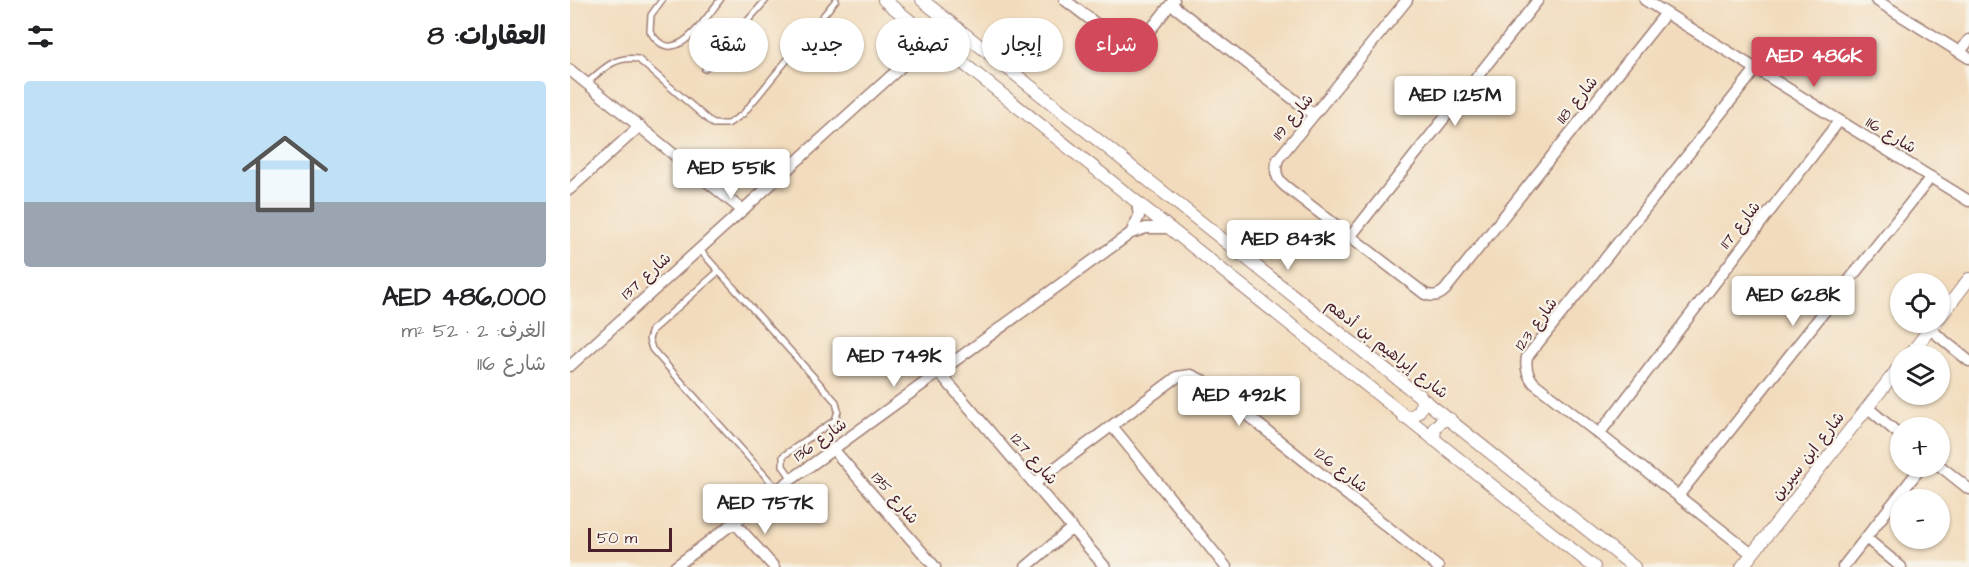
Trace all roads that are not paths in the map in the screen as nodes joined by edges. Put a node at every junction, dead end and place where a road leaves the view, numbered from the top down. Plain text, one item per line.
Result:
1 (663, 0) edge
2 (720, 0) edge
3 (766, 0) edge
4 (836, 0) edge
5 (884, 0) edge
6 (922, 0) edge
7 (1065, 0) edge
8 (1407, 0) edge
9 (1538, 0) edge
10 (1645, 0) edge
11 (1876, 0) edge
12 (1172, 2) edge
13 (1666, 13) junction
14 (750, 18) edge
15 (906, 18) edge
16 (1969, 40) edge
17 (1964, 55) edge
18 (570, 69) edge
19 (970, 69) edge
20 (1756, 69) junction
21 (895, 72) edge
22 (587, 83) junction
23 (1314, 115) junction
24 (1839, 121) junction
25 (640, 126) junction
26 (1931, 177) junction
27 (570, 189) edge
28 (1969, 201) edge
29 (1137, 203) junction
30 (742, 210) junction
31 (1168, 228) junction
32 (1131, 233) junction
33 (1350, 237) junction
34 (699, 249) junction
35 (719, 271) junction
36 (1969, 279) edge
37 (1445, 290) joint
38 (1950, 303) edge
39 (1927, 333) edge
40 (1939, 333) edge
41 (1917, 345) edge
42 (1969, 361) edge
43 (570, 366) edge
44 (939, 372) junction
45 (1890, 379) edge
46 (1420, 395) junction
47 (1868, 408) junction
48 (1404, 417) junction
49 (1450, 419) junction
50 (1112, 426) junction
51 (1890, 427) edge
52 (1599, 434) junction
53 (1434, 440) junction
54 (833, 449) junction
55 (1950, 474) edge
56 (1913, 477) edge
57 (792, 479) junction
58 (1035, 483) junction
59 (777, 489) junction
60 (1969, 489) edge
61 (1678, 496) junction
62 (734, 522) junction
63 (1072, 528) junction
64 (1866, 538) junction
65 (1752, 554) junction
66 (1433, 565) edge
67 (675, 567) edge
68 (774, 567) edge
69 (935, 567) edge
70 (1026, 567) edge
71 (1104, 567) edge
72 (1226, 567) edge
73 (1594, 567) edge
74 (1634, 567) edge
75 (1742, 567) edge
76 (1844, 567) edge
77 (1902, 567) edge

1 - 2 lane
3 - 14 lane
4 - 22 lane
5 - 15 street
6 - 46 street, شارع إبراهيم بن أدهم
7 - 12 street
8 - 23 street, شارع 119
9 - 33 street
10 - 13 street, شارع 116
11 - 17 street
12 - 23 street
13 - 20 street, شارع 116
13 - 37 street, شارع 118
16 - 17 street
18 - 22 street
19 - 29 street
20 - 24 street, شارع 116
20 - 52 street, شارع 123
21 - 30 street, شارع 137
22 - 25 street
23 - 33 street, شارع 119
24 - 26 street, شارع 116
24 - 52 street, شارع 117
25 - 27 street
25 - 30 street
26 - 28 street, شارع 116
26 - 61 street
29 - 31 street
29 - 32 street
30 - 34 street, شارع 137
31 - 32 street, شارع 136
31 - 48 street
32 - 44 street, شارع 136
33 - 37 street, شارع 119
34 - 35 lane
34 - 43 street, شارع 137
35 - 57 lane
35 - 59 lane
36 - 38 street
39 - 41 street
40 - 42 street
44 - 54 street, شارع 136
44 - 58 street, شارع 127
45 - 47 street, شارع ابن سيرين
46 - 48 street
46 - 49 street, شارع إبراهيم بن أدهم
47 - 51 street
47 - 65 street, شارع ابن سيرين
48 - 53 street
49 - 53 street
49 - 74 street, شارع إبراهيم بن أدهم
50 - 58 street, شارع 126
50 - 66 street, شارع 126
50 - 72 street
52 - 61 street, شارع 123
53 - 73 street
54 - 57 street, شارع 136
54 - 69 street, شارع 135
55 - 60 street
56 - 64 street
57 - 59 street, شارع 136
58 - 63 street, شارع 127
59 - 62 street, شارع 136
61 - 65 street, شارع 123
62 - 67 street, شارع 136
62 - 68 street
63 - 70 street
63 - 71 street, شارع 127
64 - 76 street
64 - 77 street
65 - 75 street, شارع ابن سيرين

